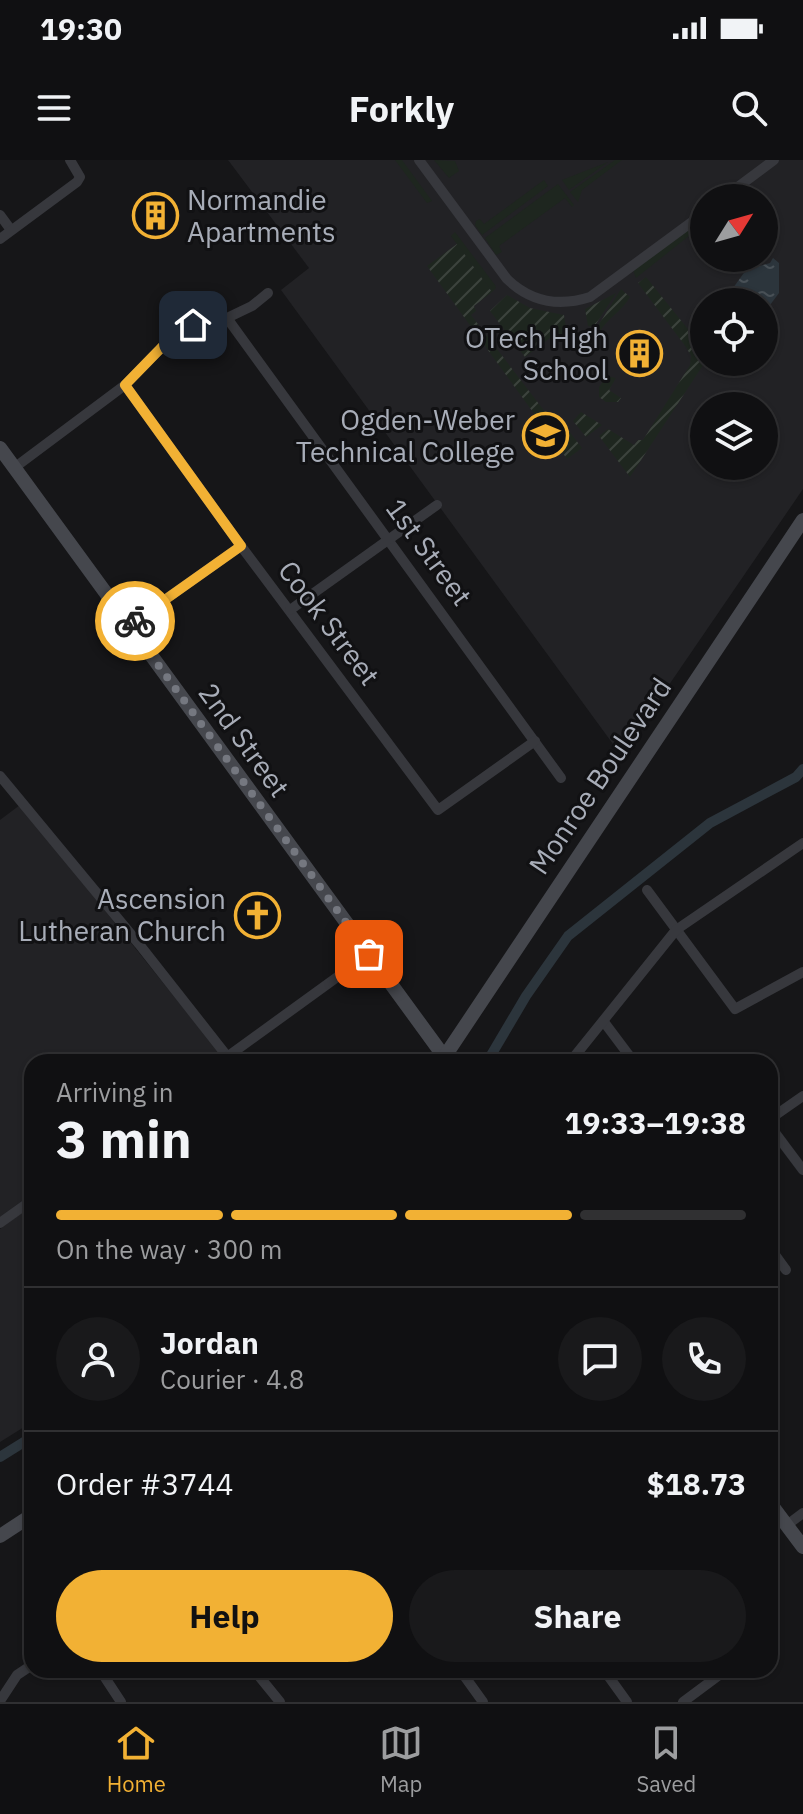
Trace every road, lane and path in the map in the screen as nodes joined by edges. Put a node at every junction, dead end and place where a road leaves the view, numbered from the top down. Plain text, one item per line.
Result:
1 (70, 160) edge
2 (419, 160) edge
3 (774, 160) edge
4 (742, 184) edge
5 (0, 215) edge
6 (690, 223) edge
7 (11, 230) junction
8 (0, 239) edge
9 (268, 293) dead end
10 (227, 318) junction
11 (125, 385) junction
12 (0, 448) edge
13 (14, 468) junction
14 (437, 505) dead end
15 (803, 520) edge
16 (390, 540) junction
17 (241, 546) junction
18 (290, 610) junction
19 (129, 625) junction
20 (535, 741) junction
21 (0, 776) edge
22 (561, 778) dead end
23 (803, 843) edge
24 (647, 890) dead end
25 (676, 930) junction
26 (369, 954) junction
27 (803, 972) edge
28 (604, 1022) junction
29 (219, 1054) edge
30 (230, 1054) edge
31 (439, 1054) edge
32 (449, 1054) edge
33 (577, 1054) edge
34 (628, 1054) edge
35 (803, 1096) edge
36 (778, 1113) edge
37 (778, 1137) edge
38 (803, 1170) edge
39 (24, 1206) edge
40 (0, 1223) edge
41 (778, 1259) edge
42 (786, 1270) dead end
43 (778, 1513) edge
44 (803, 1513) edge
45 (24, 1520) edge
46 (787, 1525) junction
47 (0, 1536) edge
48 (803, 1547) edge
49 (24, 1670) edge
50 (105, 1678) edge
51 (260, 1678) edge
52 (466, 1678) edge
53 (610, 1678) edge
54 (715, 1678) edge
55 (0, 1701) edge
56 (121, 1702) edge
57 (280, 1702) edge
58 (483, 1702) edge
59 (627, 1702) edge
60 (683, 1702) edge

1 - 7 street
2 - 6 street
3 - 4 street
5 - 7 street
7 - 8 street
9 - 10 street
10 - 11 street
10 - 16 street, 1st Street
11 - 13 street
11 - 17 street, Cook Street
12 - 13 main road, 2nd Street
13 - 19 main road, 2nd Street
14 - 16 street
15 - 32 main road, Monroe Boulevard
16 - 18 street
16 - 20 street, 1st Street
17 - 18 street, Cook Street
17 - 19 street
18 - 20 street, Cook Street
19 - 26 main road, 2nd Street
20 - 22 street, 1st Street
21 - 29 street
23 - 25 street
24 - 25 street
25 - 27 street
25 - 28 street
26 - 30 street
26 - 31 main road, 2nd Street
28 - 33 street
28 - 34 street
35 - 36 street
37 - 38 street
39 - 40 street
41 - 42 street
43 - 46 main road
44 - 46 street
45 - 47 main road
46 - 48 main road
49 - 55 street
50 - 56 street
51 - 57 street
52 - 58 street
53 - 59 street
54 - 60 street

